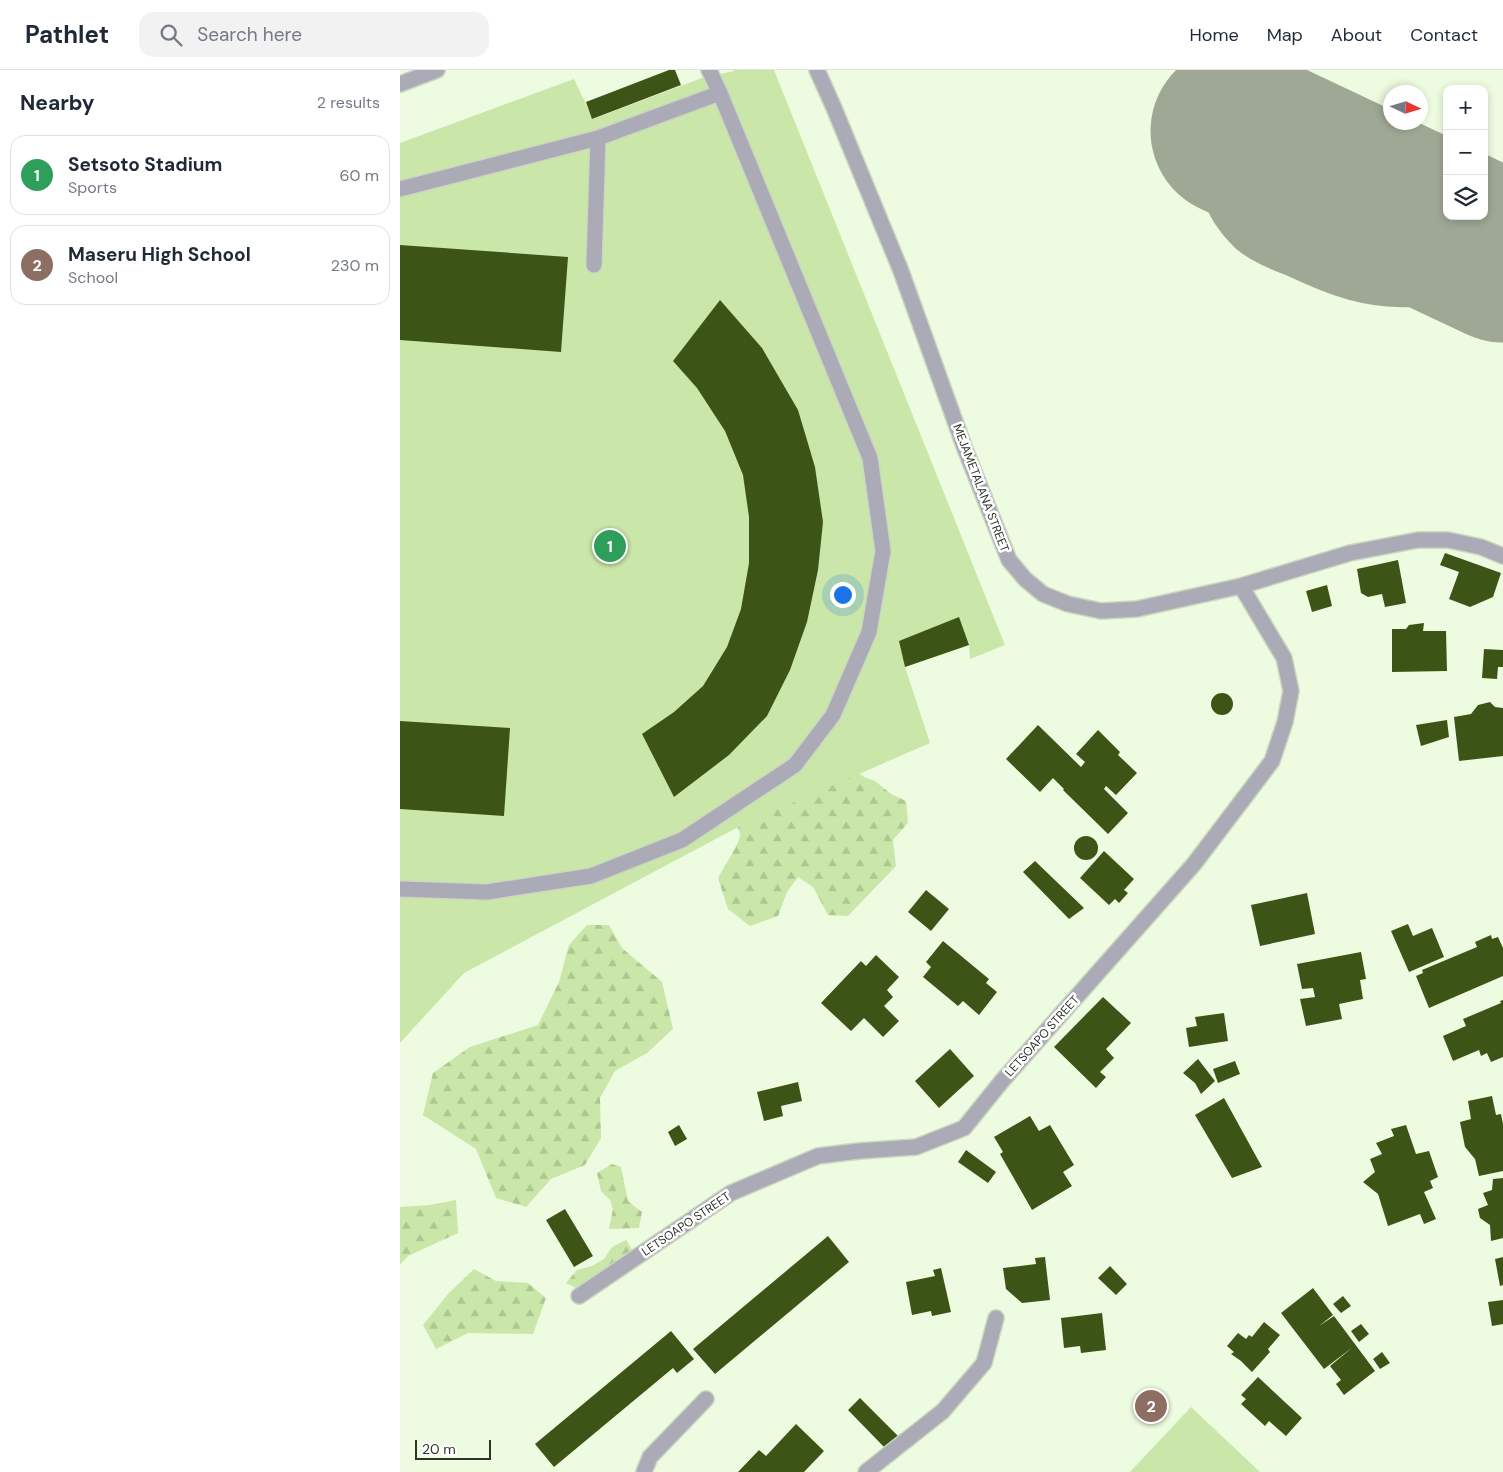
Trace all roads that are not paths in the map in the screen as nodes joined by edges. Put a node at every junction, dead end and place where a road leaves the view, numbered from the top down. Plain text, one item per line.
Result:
1 (436, 70) edge
2 (709, 70) edge
3 (817, 70) edge
4 (400, 84) edge
5 (720, 93) junction
6 (598, 138) junction
7 (400, 190) edge
8 (594, 265) dead end
9 (1503, 556) edge
10 (1241, 586) junction
11 (400, 889) edge
12 (579, 1296) dead end
13 (996, 1318) dead end
14 (706, 1399) dead end
15 (644, 1472) edge
16 (866, 1472) edge

1 - 4 street
2 - 5 street
3 - 10 street, MEJAMETALANA STREET
5 - 6 street
5 - 11 street
6 - 7 street
6 - 8 street
9 - 10 street, MEJAMETALANA STREET
10 - 12 street, LETSOAPO STREET
13 - 16 street
14 - 15 street

